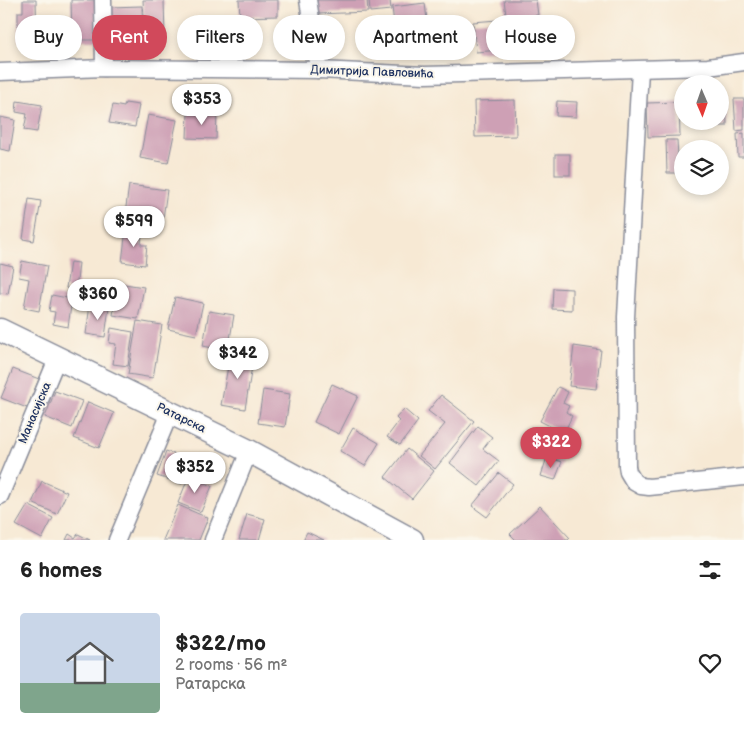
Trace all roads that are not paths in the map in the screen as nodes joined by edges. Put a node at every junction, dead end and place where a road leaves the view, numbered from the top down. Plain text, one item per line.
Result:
1 (103, 0) edge
2 (308, 0) edge
3 (744, 62) edge
4 (104, 68) junction
5 (319, 70) junction
6 (640, 70) junction
7 (0, 72) edge
8 (0, 330) edge
9 (58, 359) junction
10 (170, 413) junction
11 (249, 451) junction
12 (744, 477) edge
13 (0, 496) edge
14 (117, 540) edge
15 (213, 540) edge
16 (412, 540) edge

1 - 4 street
2 - 5 street
3 - 6 street, Димитрија Павловића
4 - 5 street, Димитрија Павловића
4 - 7 street, Димитрија Павловића
5 - 6 street, Димитрија Павловића
6 - 12 street
8 - 9 street, Ратарска
9 - 10 street, Ратарска
9 - 13 street, Манасијска
10 - 11 street, Ратарска
10 - 14 street
11 - 15 street
11 - 16 street, Ратарска

